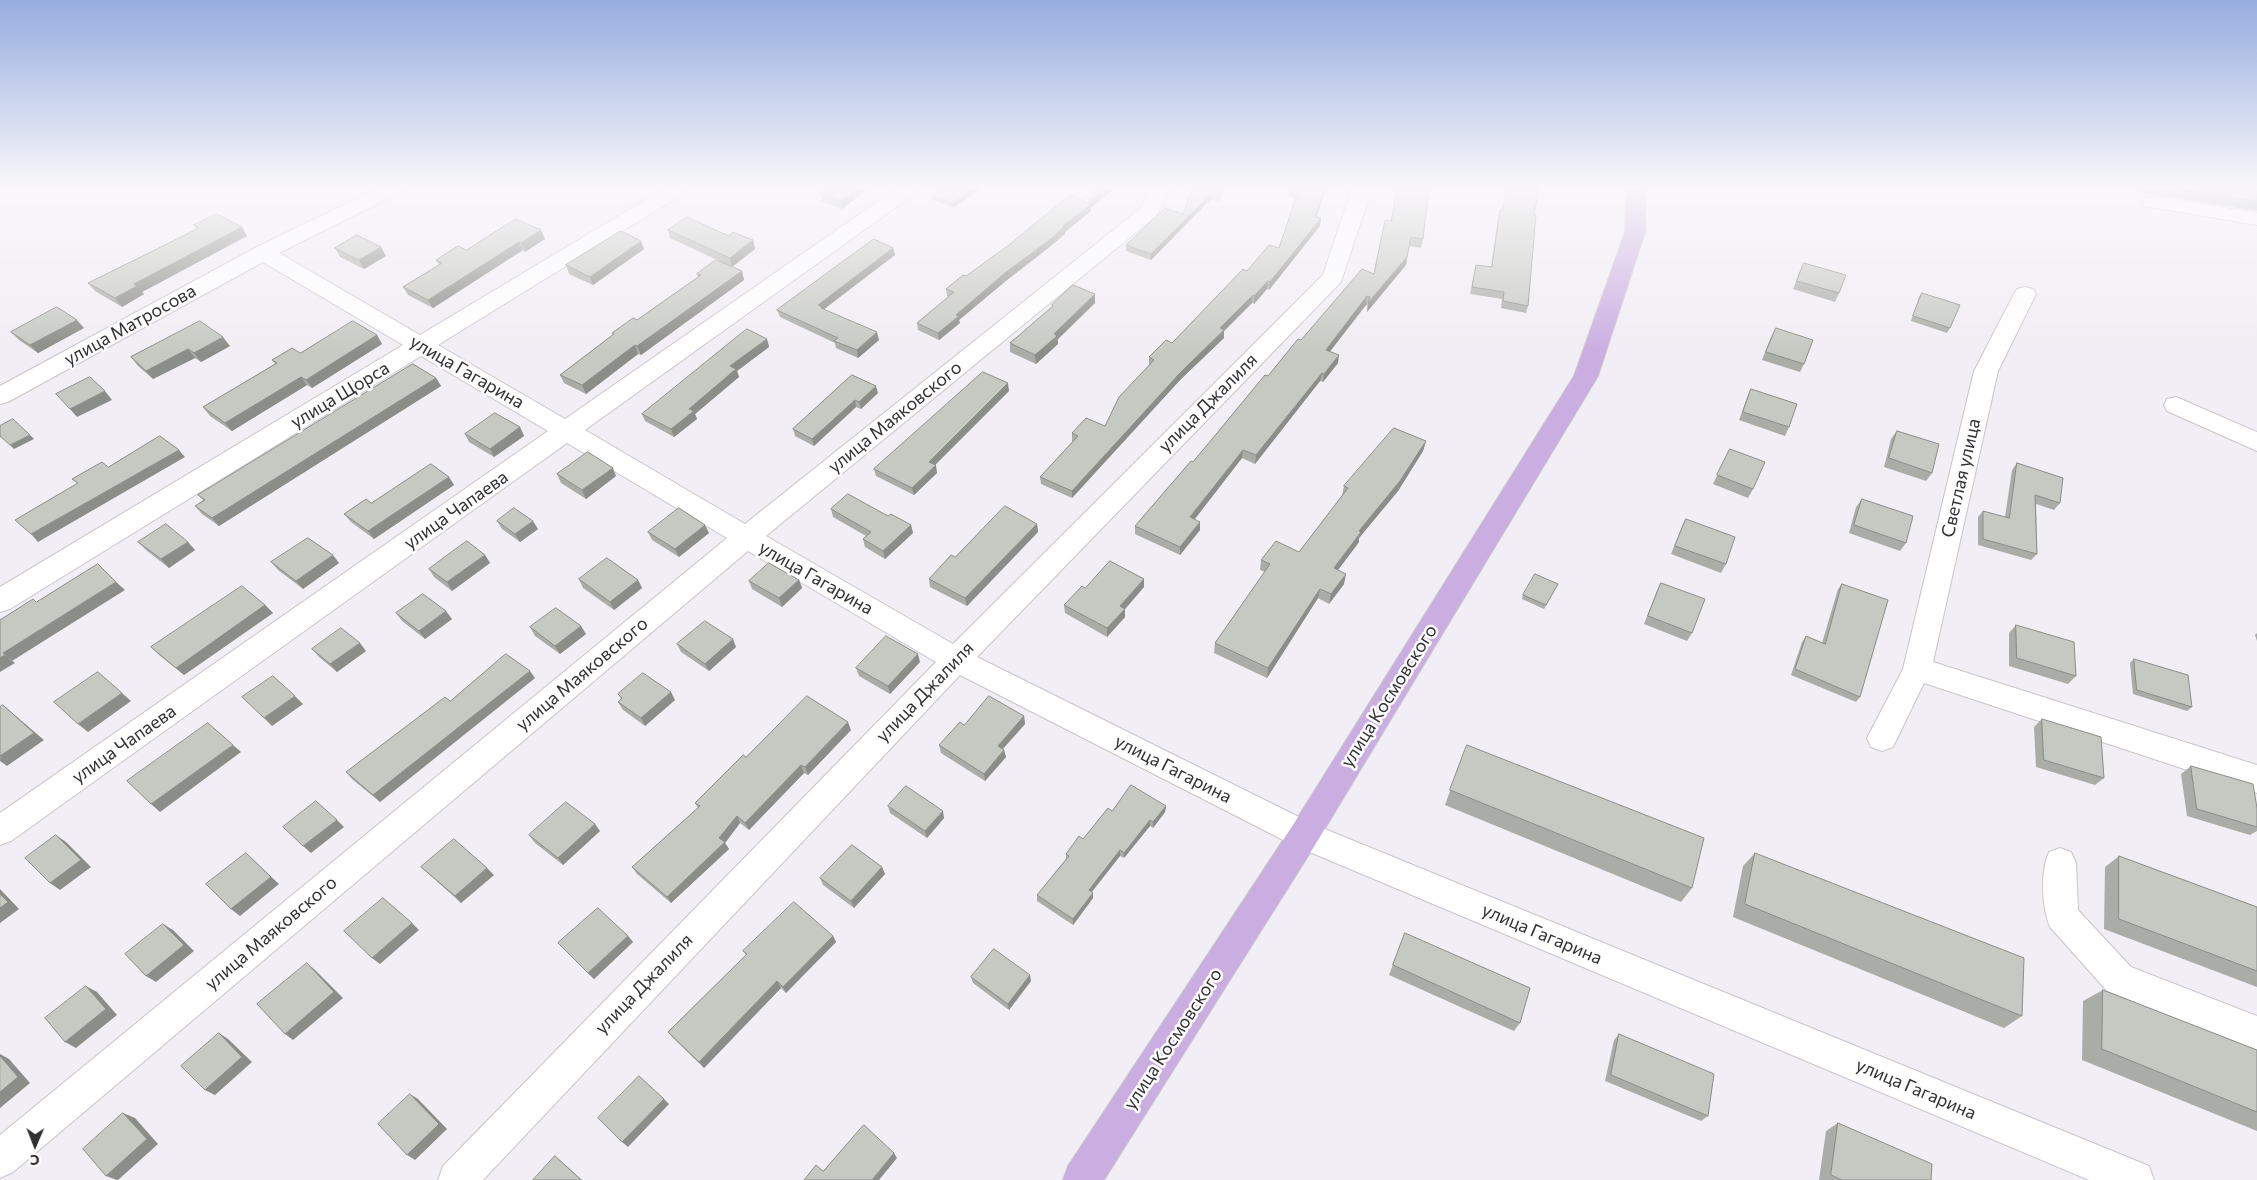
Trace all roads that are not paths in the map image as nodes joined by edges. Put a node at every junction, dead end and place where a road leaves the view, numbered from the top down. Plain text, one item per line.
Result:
1 (282, 243) edge
2 (589, 243) edge
3 (832, 243) edge
4 (1109, 243) edge
5 (1344, 243) edge
6 (1631, 243) edge
7 (262, 253) junction
8 (2026, 294) dead end
9 (421, 345) junction
10 (0, 396) edge
11 (2176, 406) dead end
12 (568, 431) junction
13 (2257, 442) edge
14 (746, 537) junction
15 (0, 601) edge
16 (956, 660) junction
17 (1917, 669) junction
18 (1882, 738) dead end
19 (2257, 779) edge
20 (0, 831) edge
21 (1304, 835) junction
22 (2060, 862) dead end
23 (2257, 1034) edge
24 (0, 1159) edge
25 (457, 1180) edge
26 (1082, 1180) edge
27 (2134, 1180) edge

1 - 7 street, улица Матросова
2 - 9 street, улица Щорса
3 - 12 street, улица Чапаева
4 - 14 street, улица Маяковского
5 - 16 street, улица Джалиля
6 - 21 main road, улица Космовского
7 - 9 street, улица Гагарина
7 - 10 street, улица Матросова
8 - 17 street, Светлая улица
9 - 12 street, улица Гагарина
9 - 15 street, улица Щорса
11 - 13 street
12 - 14 street, улица Гагарина
12 - 20 street, улица Чапаева
14 - 16 street, улица Гагарина
14 - 24 street, улица Маяковского
16 - 21 street, улица Гагарина
16 - 25 street, улица Джалиля
17 - 18 street, Светлая улица
17 - 19 street
21 - 26 main road, улица Космовского
21 - 27 street, улица Гагарина
22 - 23 street

